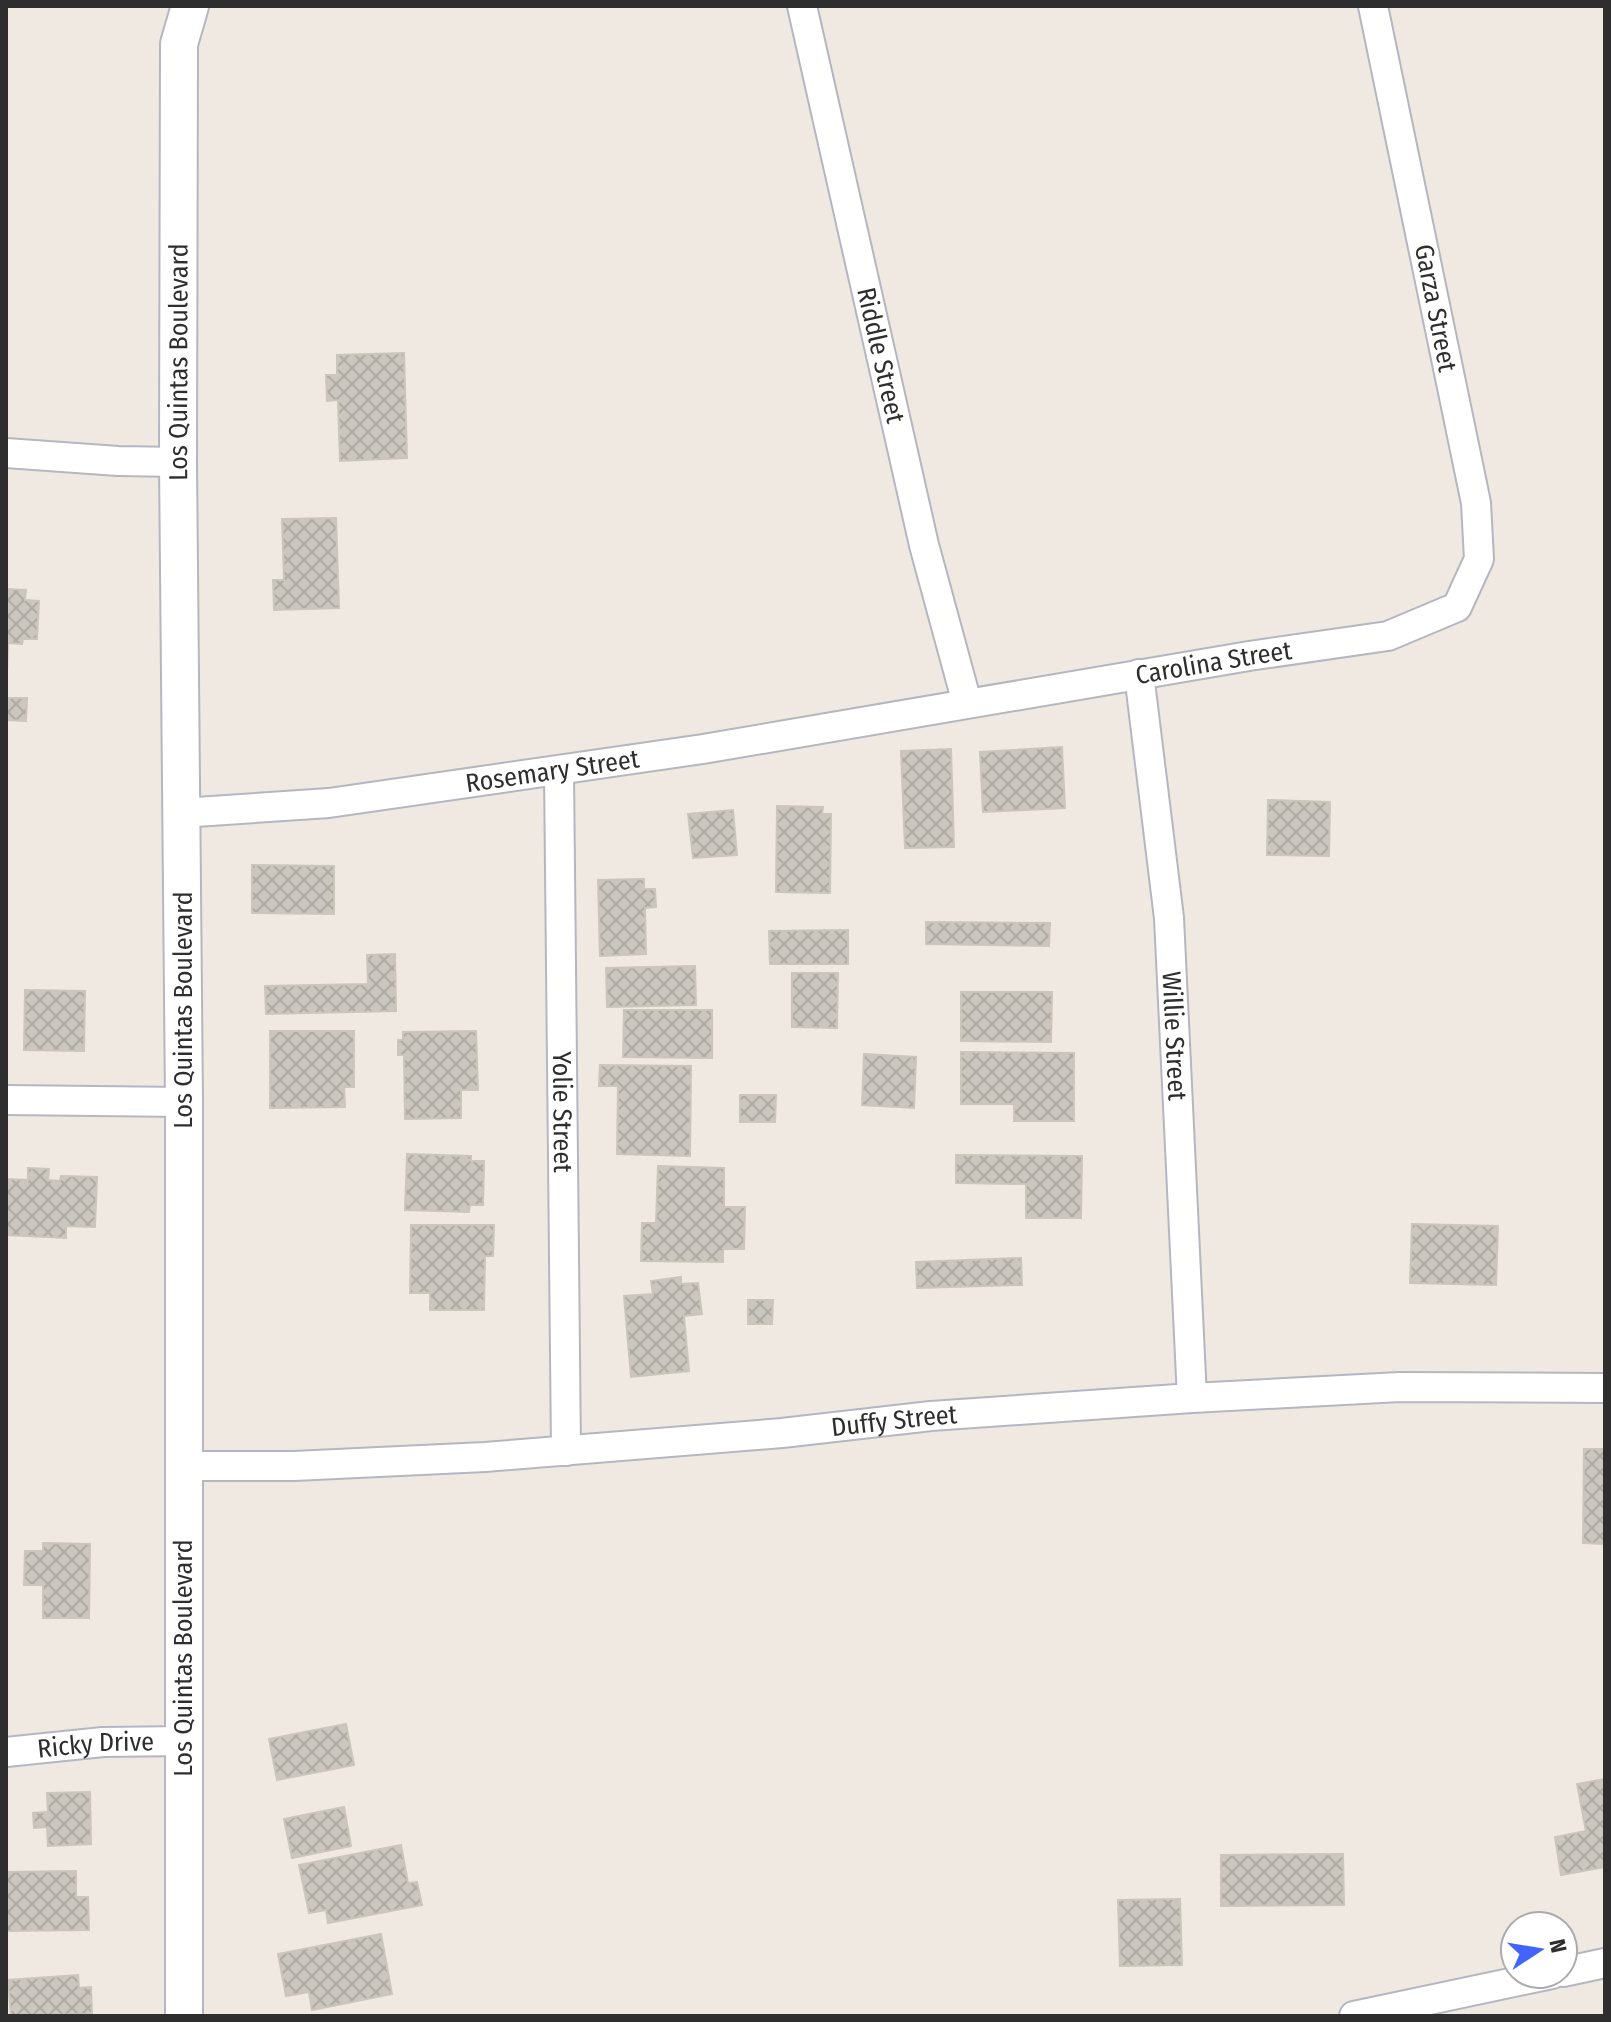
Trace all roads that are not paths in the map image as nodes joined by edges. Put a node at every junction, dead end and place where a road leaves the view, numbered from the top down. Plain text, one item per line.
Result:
1 (190, 6) edge
2 (802, 6) edge
3 (1373, 6) edge
4 (6, 453) edge
5 (178, 462) junction
6 (1457, 607) joint
7 (1139, 674) junction
8 (967, 703) junction
9 (866, 720) joint
10 (559, 772) junction
11 (181, 813) junction
12 (6, 1100) edge
13 (184, 1102) junction
14 (1605, 1388) edge
15 (1192, 1398) junction
16 (566, 1451) junction
17 (182, 1466) junction
18 (184, 1741) junction
19 (6, 1752) edge
20 (1605, 1963) edge
21 (1579, 1969) edge
22 (1499, 1987) edge
23 (1407, 2010) edge
24 (184, 2016) edge
25 (1354, 2016) edge

1 - 5 street, Los Quintas Boulevard
2 - 8 street, Riddle Street
3 - 6 street, Garza Street
4 - 5 street
5 - 11 street, Los Quintas Boulevard
6 - 7 street, Carolina Street
7 - 8 street, Carolina Street
7 - 15 street, Willie Street
8 - 9 street, Carolina Street
9 - 10 street, Rosemary Street
10 - 11 street, Rosemary Street
10 - 16 street, Yolie Street
11 - 13 street, Los Quintas Boulevard
12 - 13 street
13 - 17 street, Los Quintas Boulevard
14 - 15 street, Duffy Street
15 - 16 street, Duffy Street
16 - 17 street, Duffy Street
17 - 18 street, Los Quintas Boulevard
18 - 19 street, Ricky Drive
18 - 24 street, Los Quintas Boulevard
20 - 21 street
22 - 23 street
23 - 25 street

